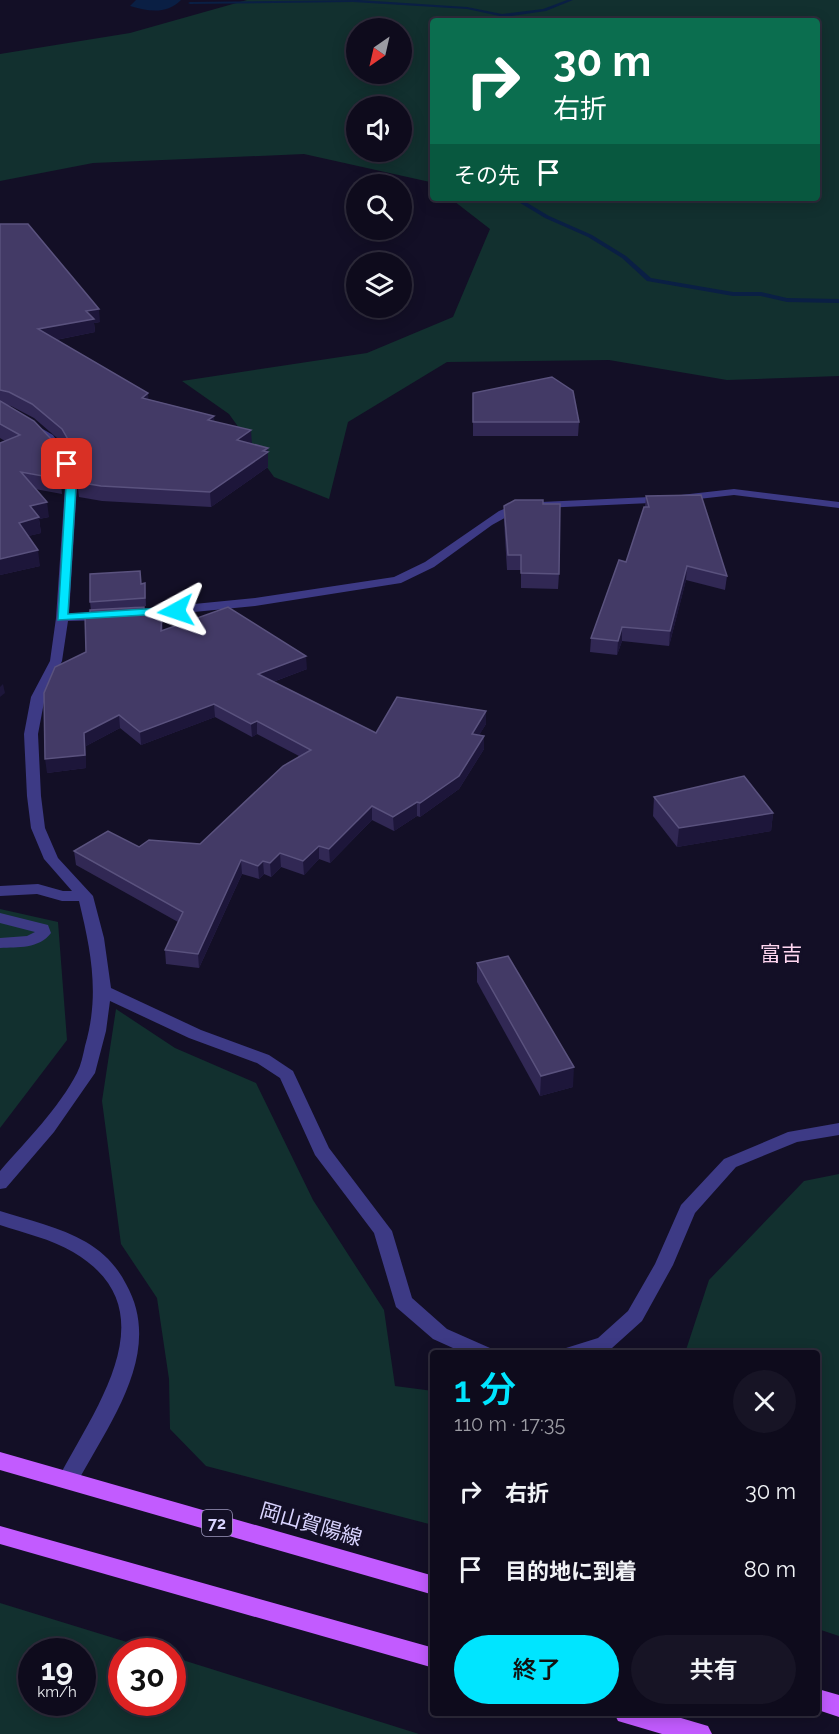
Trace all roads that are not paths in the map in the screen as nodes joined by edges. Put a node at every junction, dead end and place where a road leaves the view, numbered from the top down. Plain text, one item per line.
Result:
1 (27, 423) edge
2 (839, 505) edge
3 (62, 618) junction
4 (0, 891) edge
5 (85, 896) junction
6 (0, 918) edge
7 (0, 943) edge
8 (103, 991) junction
9 (839, 1129) edge
10 (0, 1183) edge
11 (0, 1218) edge
12 (476, 1350) edge
13 (583, 1350) edge
14 (0, 1461) edge
15 (69, 1479) junction
16 (0, 1535) edge
17 (430, 1585) edge
18 (430, 1657) edge
19 (820, 1701) edge
20 (839, 1706) edge
21 (637, 1716) edge
22 (700, 1734) edge

1 - 3 street
2 - 3 street
3 - 5 street
4 - 5 street
5 - 8 street
6 - 7 street
8 - 10 street
8 - 12 street
9 - 13 street
11 - 15 street
14 - 15 main road, 岡山賀陽線 / 72
15 - 17 main road, 岡山賀陽線 / 72
16 - 18 main road
19 - 20 main road
21 - 22 main road

